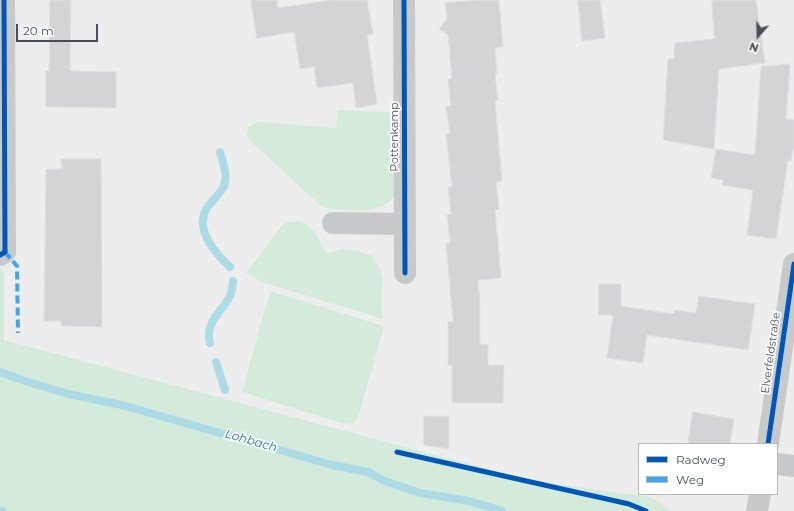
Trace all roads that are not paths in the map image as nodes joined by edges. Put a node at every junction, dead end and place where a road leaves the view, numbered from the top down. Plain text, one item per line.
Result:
1 (4, 0) edge
2 (404, 0) edge
3 (333, 223) dead end
4 (405, 224) junction
5 (2, 254) edge
6 (794, 264) edge
7 (405, 273) dead end
8 (768, 443) edge
9 (778, 464) edge
10 (794, 466) edge
11 (760, 495) edge
12 (757, 511) edge

1 - 5 street
2 - 4 street, Pottenkamp
3 - 4 street
4 - 7 street, Pottenkamp
6 - 8 street, Elverfeldstraße
9 - 10 street
11 - 12 street

